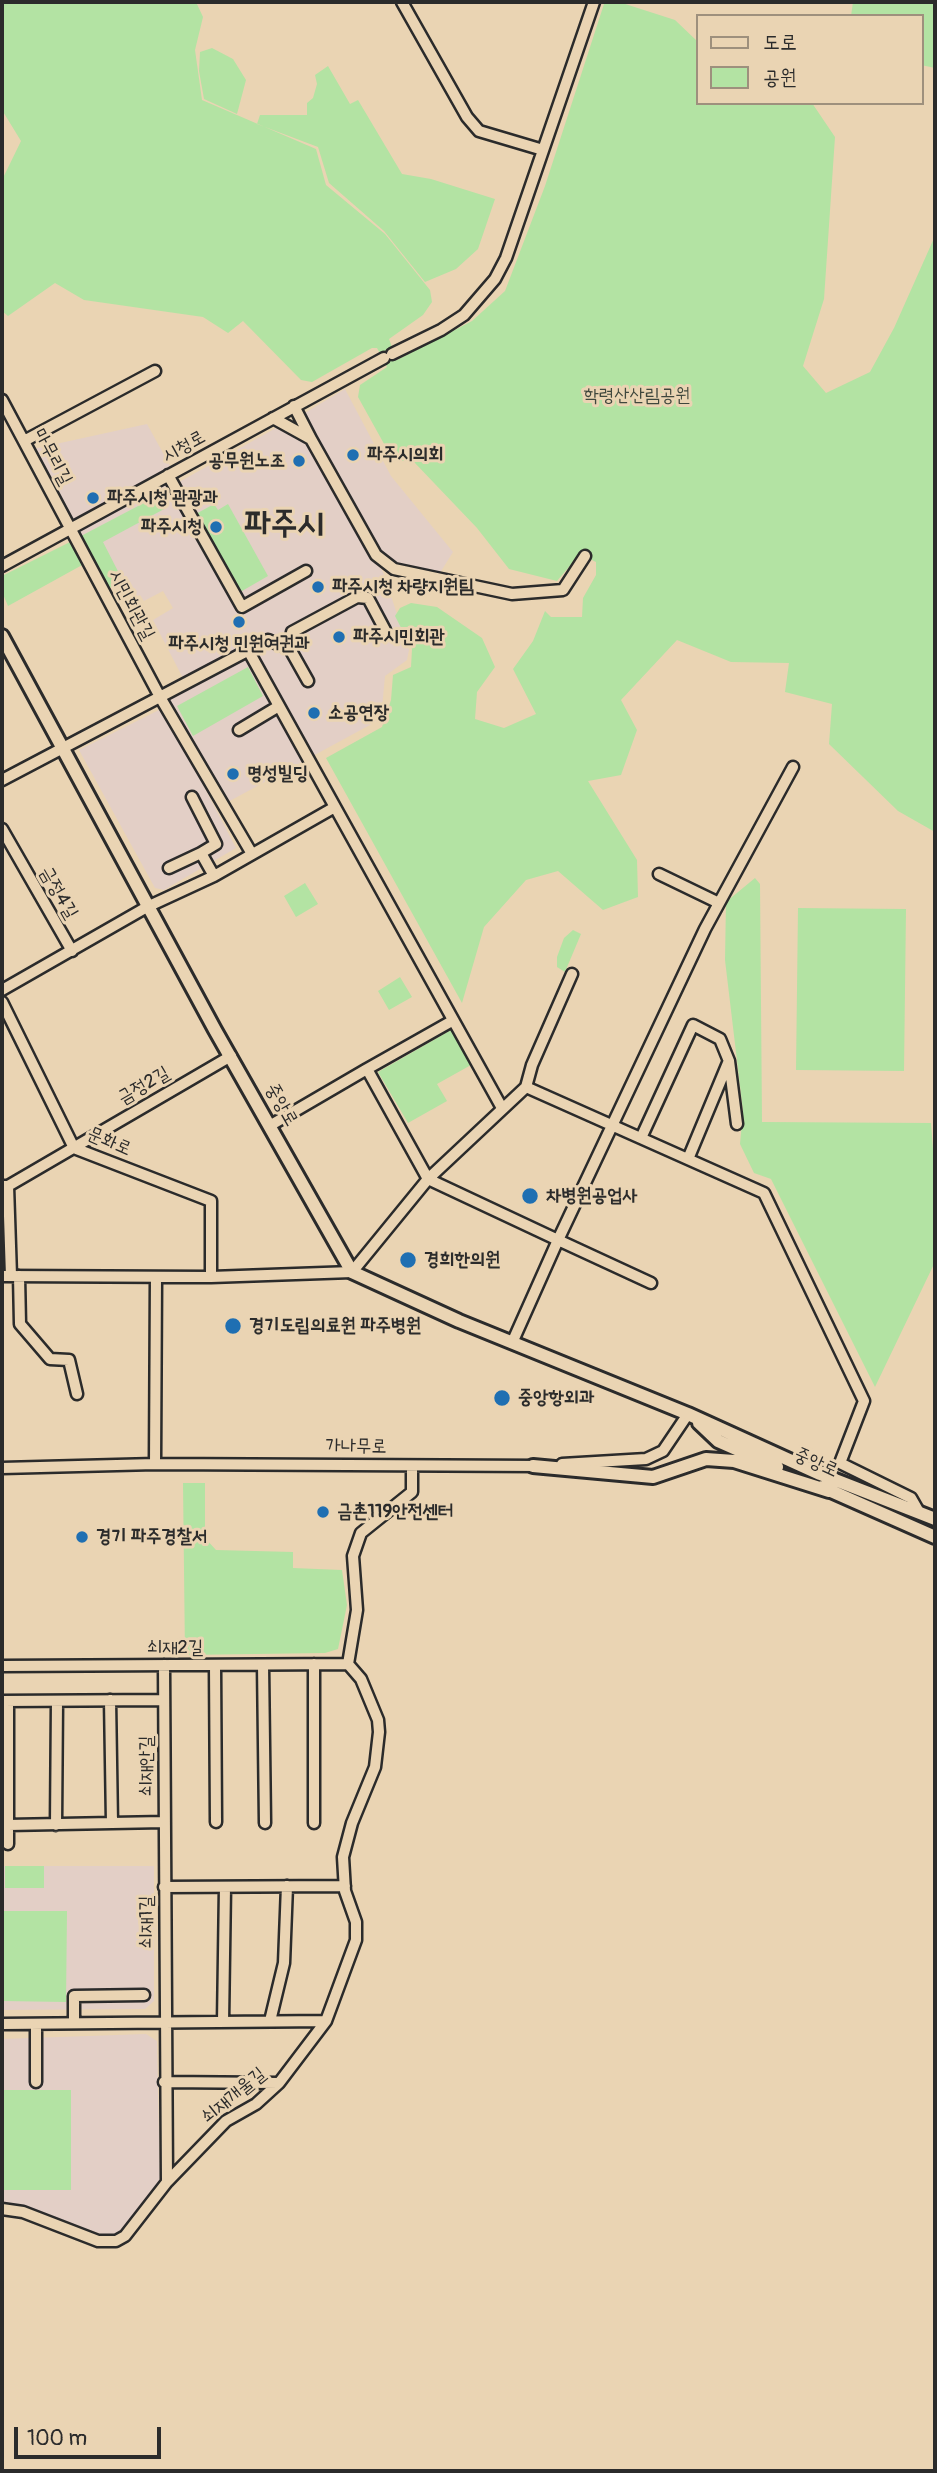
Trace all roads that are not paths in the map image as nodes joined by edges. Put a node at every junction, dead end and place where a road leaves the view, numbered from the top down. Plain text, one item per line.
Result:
1 (402, 2) edge
2 (594, 2) edge
3 (543, 150) junction
4 (155, 371) dead end
5 (2, 400) edge
6 (295, 407) junction
7 (273, 418) junction
8 (312, 439) junction
9 (24, 441) junction
10 (169, 475) junction
11 (71, 530) junction
12 (585, 556) dead end
13 (2, 566) edge
14 (306, 571) dead end
15 (386, 630) dead end
16 (2, 636) edge
17 (290, 649) junction
18 (248, 650) junction
19 (308, 681) dead end
20 (160, 697) junction
21 (279, 706) junction
22 (239, 730) dead end
23 (61, 749) junction
24 (793, 766) dead end
25 (2, 780) edge
26 (192, 797) dead end
27 (335, 807) junction
28 (2, 829) edge
29 (201, 853) junction
30 (252, 854) junction
31 (169, 868) dead end
32 (659, 874) dead end
33 (214, 876) junction
34 (719, 903) junction
35 (147, 907) junction
36 (72, 950) junction
37 (572, 974) dead end
38 (2, 990) edge
39 (2, 1002) edge
40 (452, 1021) junction
41 (231, 1056) junction
42 (729, 1061) junction
43 (367, 1069) junction
44 (526, 1087) junction
45 (502, 1108) junction
46 (737, 1124) dead end
47 (271, 1125) junction
48 (612, 1125) junction
49 (641, 1138) junction
50 (74, 1148) junction
51 (688, 1159) junction
52 (428, 1179) junction
53 (3, 1186) edge
54 (558, 1240) junction
55 (352, 1272) junction
56 (10, 1276) edge
57 (156, 1277) junction
58 (211, 1277) junction
59 (651, 1283) dead end
60 (512, 1343) junction
61 (77, 1394) dead end
62 (688, 1414) junction
63 (155, 1464) junction
64 (412, 1465) junction
65 (533, 1466) junction
66 (2, 1468) edge
67 (829, 1491) junction
68 (919, 1513) junction
69 (935, 1519) edge
70 (935, 1537) edge
71 (313, 1664) junction
72 (348, 1664) junction
73 (164, 1665) junction
74 (215, 1665) junction
75 (264, 1665) junction
76 (2, 1666) edge
77 (110, 1700) junction
78 (164, 1700) junction
79 (5, 1701) edge
80 (57, 1701) junction
81 (164, 1822) junction
82 (216, 1822) dead end
83 (112, 1823) junction
84 (265, 1823) dead end
85 (314, 1823) dead end
86 (8, 1825) junction
87 (56, 1825) junction
88 (8, 1844) dead end
89 (287, 1886) junction
90 (345, 1886) junction
91 (164, 1887) junction
92 (225, 1887) junction
93 (144, 1995) dead end
94 (270, 2021) junction
95 (326, 2021) junction
96 (164, 2022) junction
97 (223, 2022) junction
98 (74, 2023) junction
99 (2, 2024) edge
100 (36, 2024) junction
101 (36, 2082) dead end
102 (164, 2082) junction
103 (279, 2083) junction
104 (167, 2182) junction
105 (2, 2209) edge

1 - 3 street
2 - 3 street, 시청로
3 - 6 street, 시청로
4 - 9 street
5 - 9 street, 마무리길
6 - 7 street, 시청로
6 - 8 street
7 - 8 street
7 - 10 street, 시청로
8 - 12 street
9 - 11 street, 마무리길
10 - 11 street, 시청로
10 - 14 street
11 - 13 street, 시청로
11 - 20 street, 시민회관길
15 - 17 street
16 - 23 main road, 중앙로
17 - 18 street
17 - 19 street
18 - 20 street
18 - 21 street
20 - 23 street
20 - 30 street, 시민회관길
21 - 22 street
21 - 27 street
23 - 25 street
23 - 35 main road, 중앙로
24 - 34 street
26 - 29 street
27 - 30 street, 금정4길
27 - 40 street
28 - 36 street, 금정4길
29 - 31 street
29 - 33 street
30 - 33 street, 금정4길
32 - 34 street
33 - 35 street, 금정4길
34 - 48 street
35 - 36 street, 금정4길
35 - 41 main road, 중앙로
36 - 38 street, 금정4길
37 - 44 street
39 - 50 street, 문화로
40 - 43 street
40 - 45 street
41 - 47 main road, 중앙로
41 - 50 street, 금정2길
42 - 46 street
42 - 49 street
42 - 51 street
43 - 47 street
43 - 52 street
44 - 45 street
44 - 48 street
45 - 52 street
47 - 55 main road, 중앙로
48 - 49 street
48 - 54 street
49 - 51 street
50 - 53 street, 금정2길
50 - 58 street, 문화로
51 - 68 street
52 - 54 street
52 - 55 street
53 - 56 street
54 - 59 street
54 - 60 street
55 - 58 street
55 - 60 main road, 중앙로
56 - 57 street
56 - 61 street
57 - 58 street
57 - 63 street
60 - 62 main road, 중앙로
62 - 65 street, 가나무로
62 - 67 main road, 중앙로
62 - 68 main road, 중앙로
63 - 64 street, 가나무로
63 - 66 street, 가나무로
64 - 65 street, 가나무로
64 - 72 street
65 - 67 main road
67 - 70 main road, 중앙로
68 - 69 main road, 중앙로
71 - 72 street, 쇠재2길
71 - 75 street, 쇠재2길
71 - 85 street
72 - 90 street, 쇠재개울길
73 - 74 street, 쇠재2길
73 - 76 street, 쇠재2길
73 - 78 street, 쇠재안길
74 - 75 street, 쇠재2길
74 - 82 street
75 - 84 street
77 - 78 street
77 - 80 street
77 - 83 street, 쇠재안길
78 - 81 street, 쇠재안길
79 - 80 street
79 - 86 street
80 - 87 street
81 - 83 street, 쇠재안길
81 - 91 street, 쇠재1길
83 - 87 street, 쇠재안길
86 - 87 street, 쇠재안길
86 - 88 street
89 - 90 street
89 - 92 street
89 - 94 street
90 - 95 street, 쇠재개울길
91 - 92 street
91 - 96 street, 쇠재1길
92 - 97 street
93 - 98 street
94 - 95 street
94 - 97 street
95 - 103 street, 쇠재개울길
96 - 97 street
96 - 98 street
96 - 102 street, 쇠재1길
98 - 100 street
99 - 100 street
100 - 101 street
102 - 103 street
102 - 104 street, 쇠재1길
103 - 104 street, 쇠재개울길
104 - 105 street, 쇠재개울길

